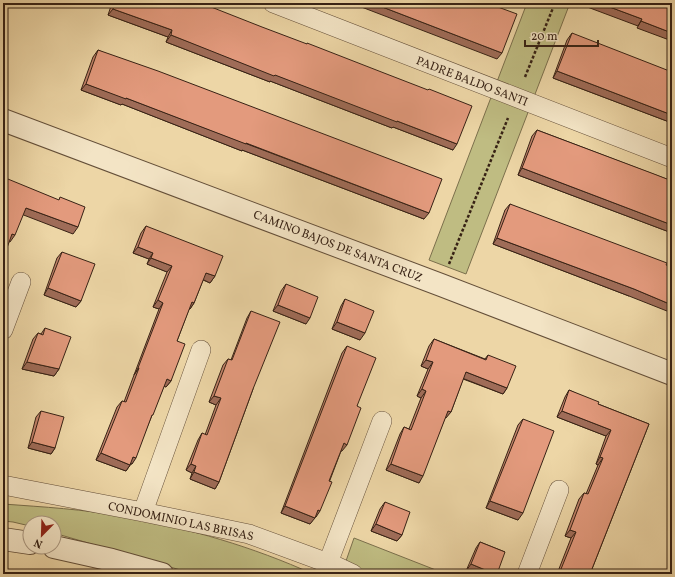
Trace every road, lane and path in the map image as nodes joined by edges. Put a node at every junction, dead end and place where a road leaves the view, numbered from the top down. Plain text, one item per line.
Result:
1 (273, 3) edge
2 (555, 3) edge
3 (517, 98) junction
4 (3, 120) edge
5 (672, 158) edge
6 (21, 282) dead end
7 (441, 285) junction
8 (3, 330) edge
9 (201, 350) dead end
10 (672, 374) edge
11 (382, 421) dead end
12 (3, 485) edge
13 (559, 490) dead end
14 (143, 512) junction
15 (3, 539) edge
16 (22, 542) edge
17 (62, 549) edge
18 (328, 563) junction
19 (162, 574) edge
20 (353, 574) edge
21 (527, 574) edge

1 - 3 street, PADRE BALDO SANTI
2 - 3 path
3 - 5 street, PADRE BALDO SANTI
3 - 7 path
4 - 7 street, CAMINO BAJOS DE SANTA CRUZ
6 - 8 street
7 - 10 street, CAMINO BAJOS DE SANTA CRUZ
9 - 14 street
11 - 18 street
12 - 14 street, CONDOMINIO LAS BRISAS
13 - 21 street
14 - 18 street, CONDOMINIO LAS BRISAS
15 - 16 street
17 - 19 street
18 - 20 street, CONDOMINIO LAS BRISAS

